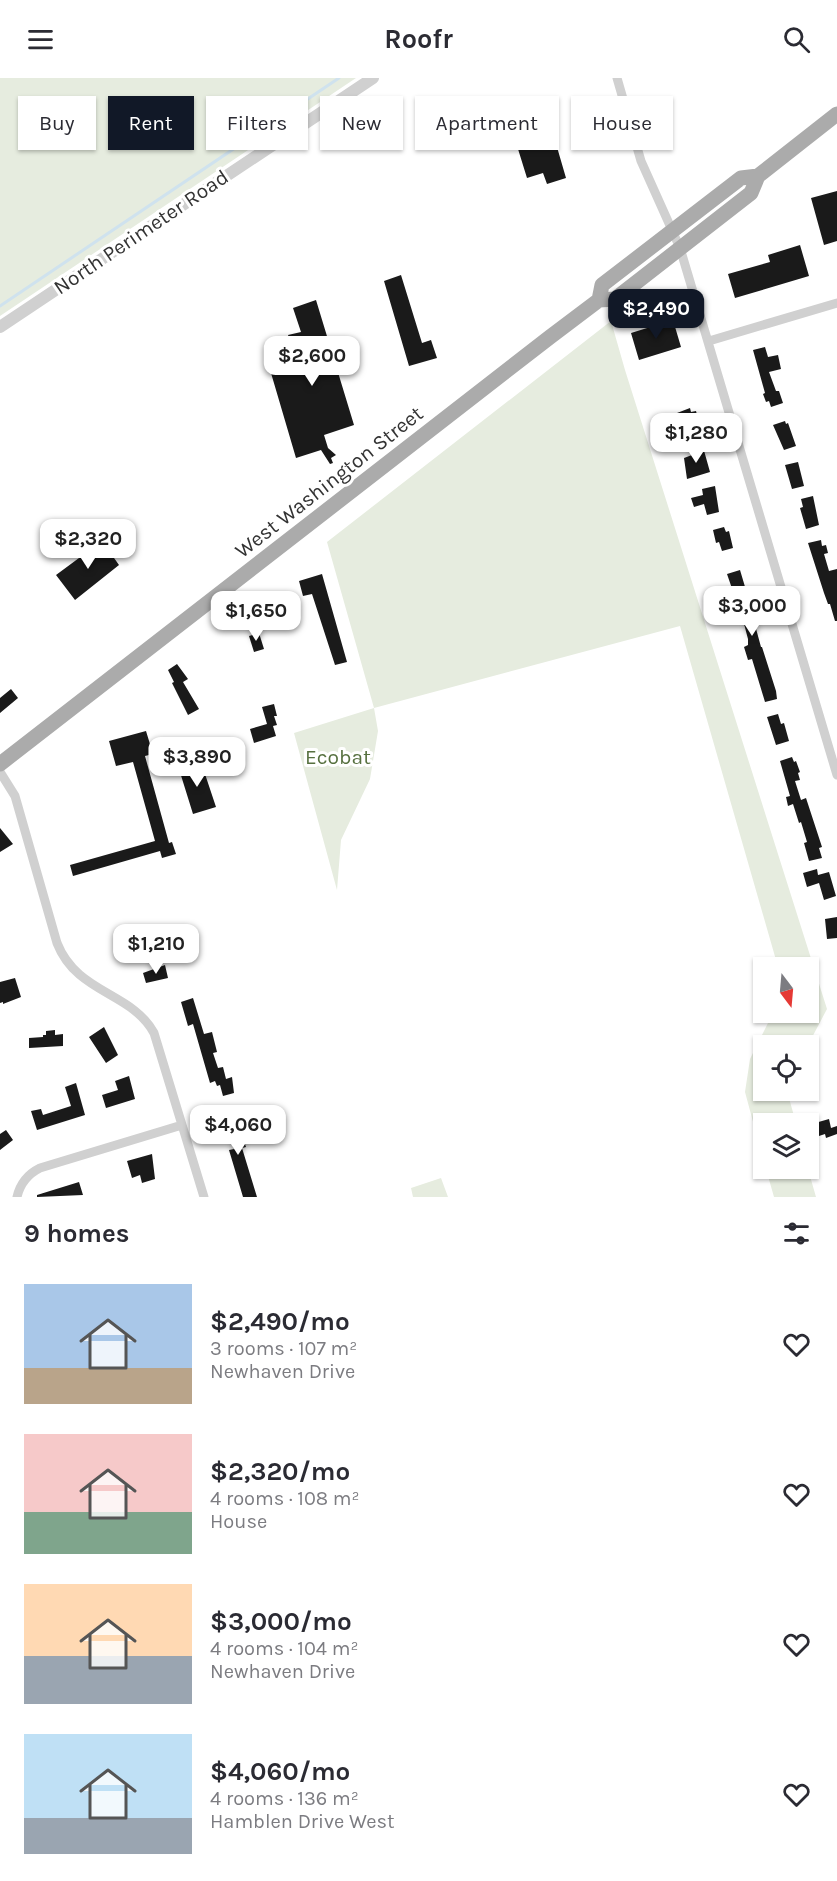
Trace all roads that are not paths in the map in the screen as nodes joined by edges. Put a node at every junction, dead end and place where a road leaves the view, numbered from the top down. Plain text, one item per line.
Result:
1 (373, 78) edge
2 (617, 78) edge
3 (837, 114) edge
4 (758, 176) junction
5 (674, 230) junction
6 (680, 248) junction
7 (599, 300) junction
8 (837, 303) edge
9 (0, 327) edge
10 (709, 341) junction
11 (0, 764) edge
12 (0, 772) edge
13 (837, 775) edge
14 (182, 1125) junction
15 (17, 1197) edge
16 (204, 1197) edge

1 - 9 street, North Perimeter Road
2 - 5 street
3 - 4 main road, West Washington Street
4 - 5 main road, West Washington Street
4 - 6 main road, West Washington Street
5 - 6 street
5 - 7 main road, West Washington Street
6 - 7 main road, West Washington Street
6 - 10 street
7 - 11 main road, West Washington Street
8 - 10 street
10 - 13 street
12 - 14 street
14 - 15 street
14 - 16 street

